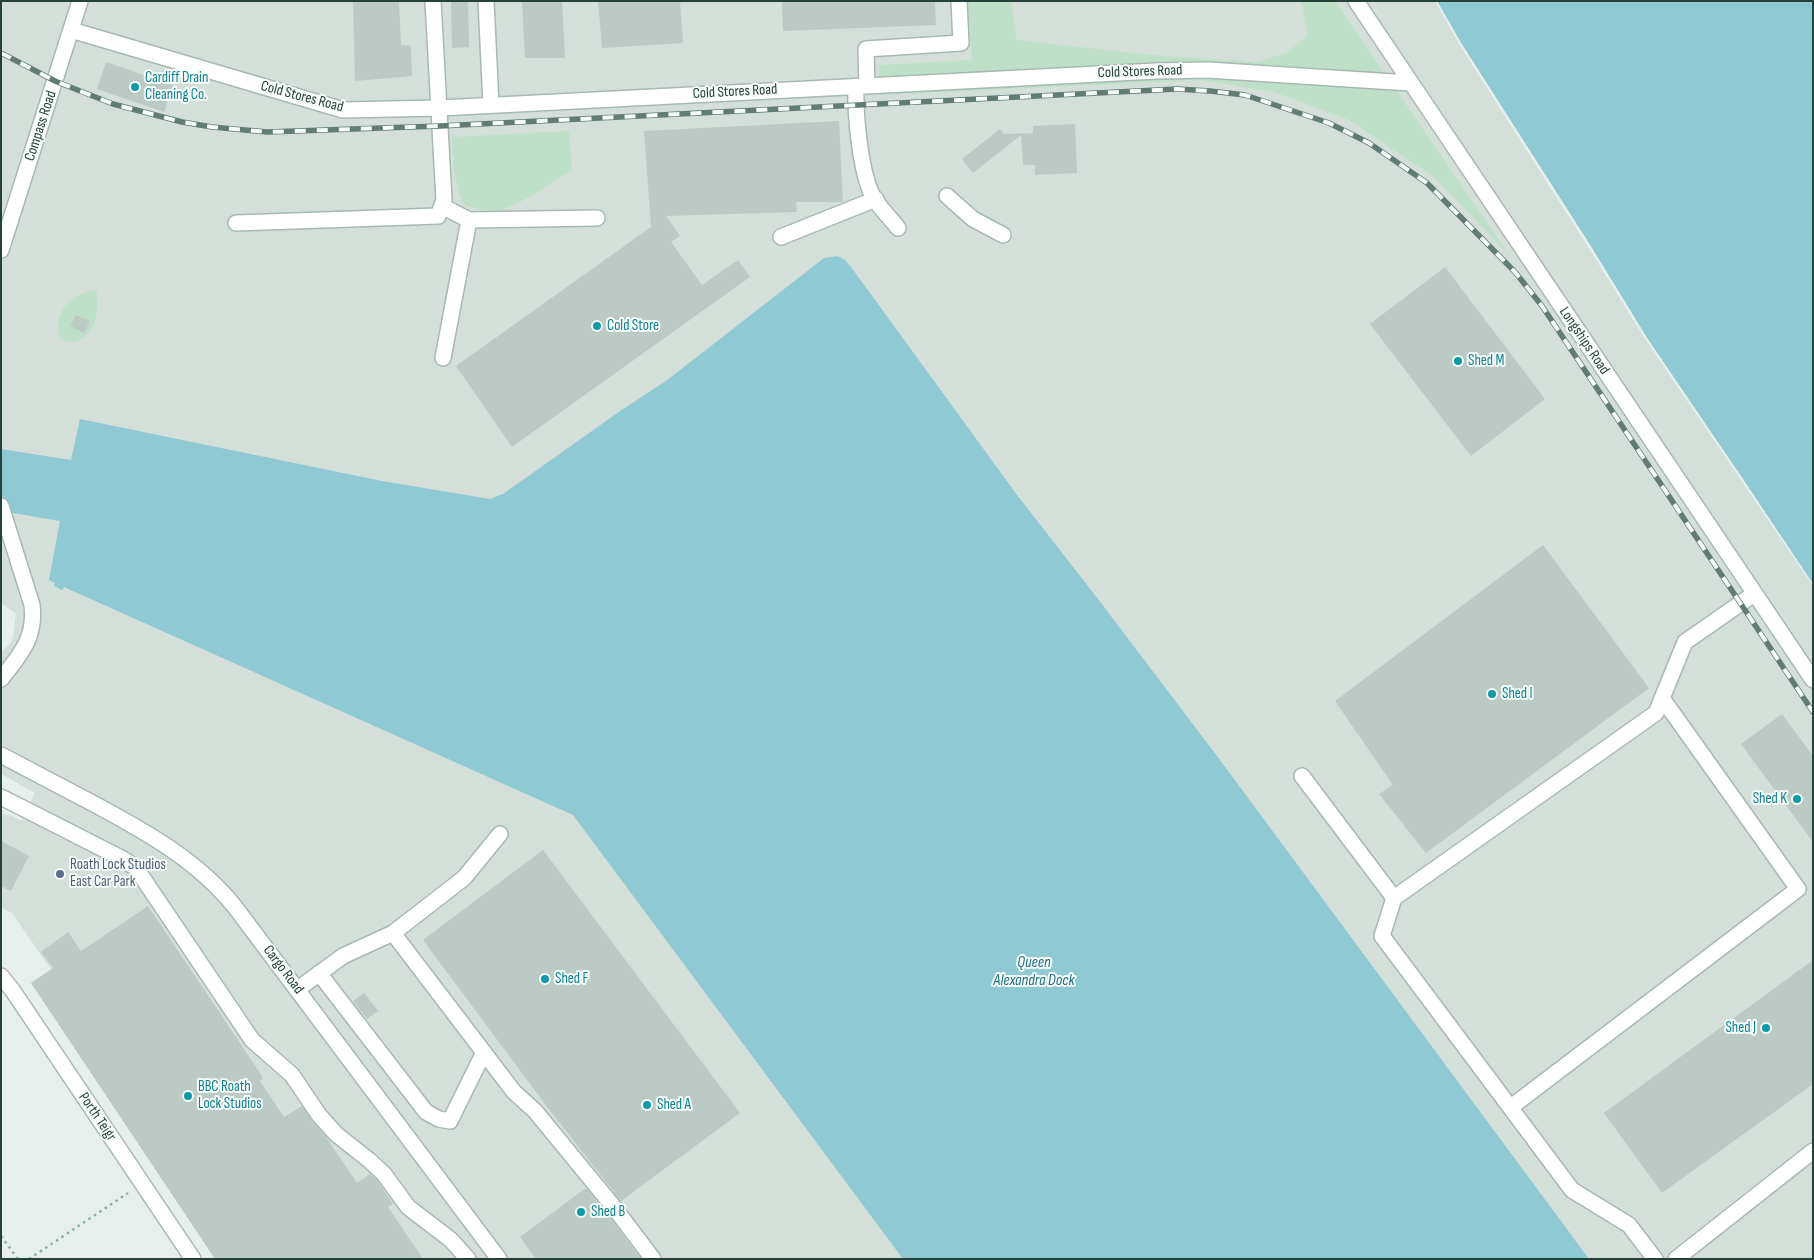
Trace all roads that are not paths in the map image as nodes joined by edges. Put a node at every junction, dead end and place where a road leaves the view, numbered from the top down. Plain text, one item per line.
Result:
1 (80, 1) edge
2 (433, 1) edge
3 (486, 1) edge
4 (959, 1) edge
5 (1356, 1) edge
6 (71, 30) junction
7 (1410, 83) junction
8 (861, 86) junction
9 (491, 104) junction
10 (440, 108) junction
11 (947, 196) dead end
12 (876, 199) junction
13 (442, 206) junction
14 (598, 218) dead end
15 (469, 220) junction
16 (236, 223) dead end
17 (898, 228) dead end
18 (1003, 234) dead end
19 (781, 237) dead end
20 (1, 250) edge
21 (443, 358) dead end
22 (1, 506) edge
23 (1754, 594) junction
24 (1, 679) edge
25 (1813, 680) edge
26 (1662, 698) junction
27 (1, 755) edge
28 (1302, 776) dead end
29 (1, 797) edge
30 (500, 834) dead end
31 (1394, 898) junction
32 (393, 933) junction
33 (319, 973) junction
34 (1, 976) edge
35 (298, 989) junction
36 (484, 1052) junction
37 (1510, 1107) junction
38 (1813, 1151) edge
39 (193, 1259) edge
40 (468, 1259) edge
41 (499, 1259) edge
42 (653, 1259) edge
43 (1656, 1259) edge
44 (1676, 1259) edge

1 - 6 street, Compass Road
2 - 10 street
3 - 9 street
4 - 8 street
5 - 7 street, Longships Road
6 - 10 street, Cold Stores Road
6 - 20 street, Compass Road
7 - 8 street, Cold Stores Road
7 - 23 street, Longships Road
8 - 9 street, Cold Stores Road
8 - 12 street
9 - 10 street, Cold Stores Road
10 - 13 street
11 - 18 street
12 - 17 street
12 - 19 street
13 - 15 street
13 - 16 street
14 - 15 street
15 - 21 street
22 - 24 street
23 - 25 street, Longships Road
23 - 26 street
26 - 31 street
26 - 37 street
27 - 35 street, Cargo Road
28 - 31 street
29 - 40 street
30 - 32 street
31 - 37 street
32 - 33 street
32 - 36 street
33 - 35 street
33 - 36 street
34 - 39 street, Porth Teigr
35 - 41 street, Cargo Road
36 - 42 street
37 - 43 street
38 - 44 street

